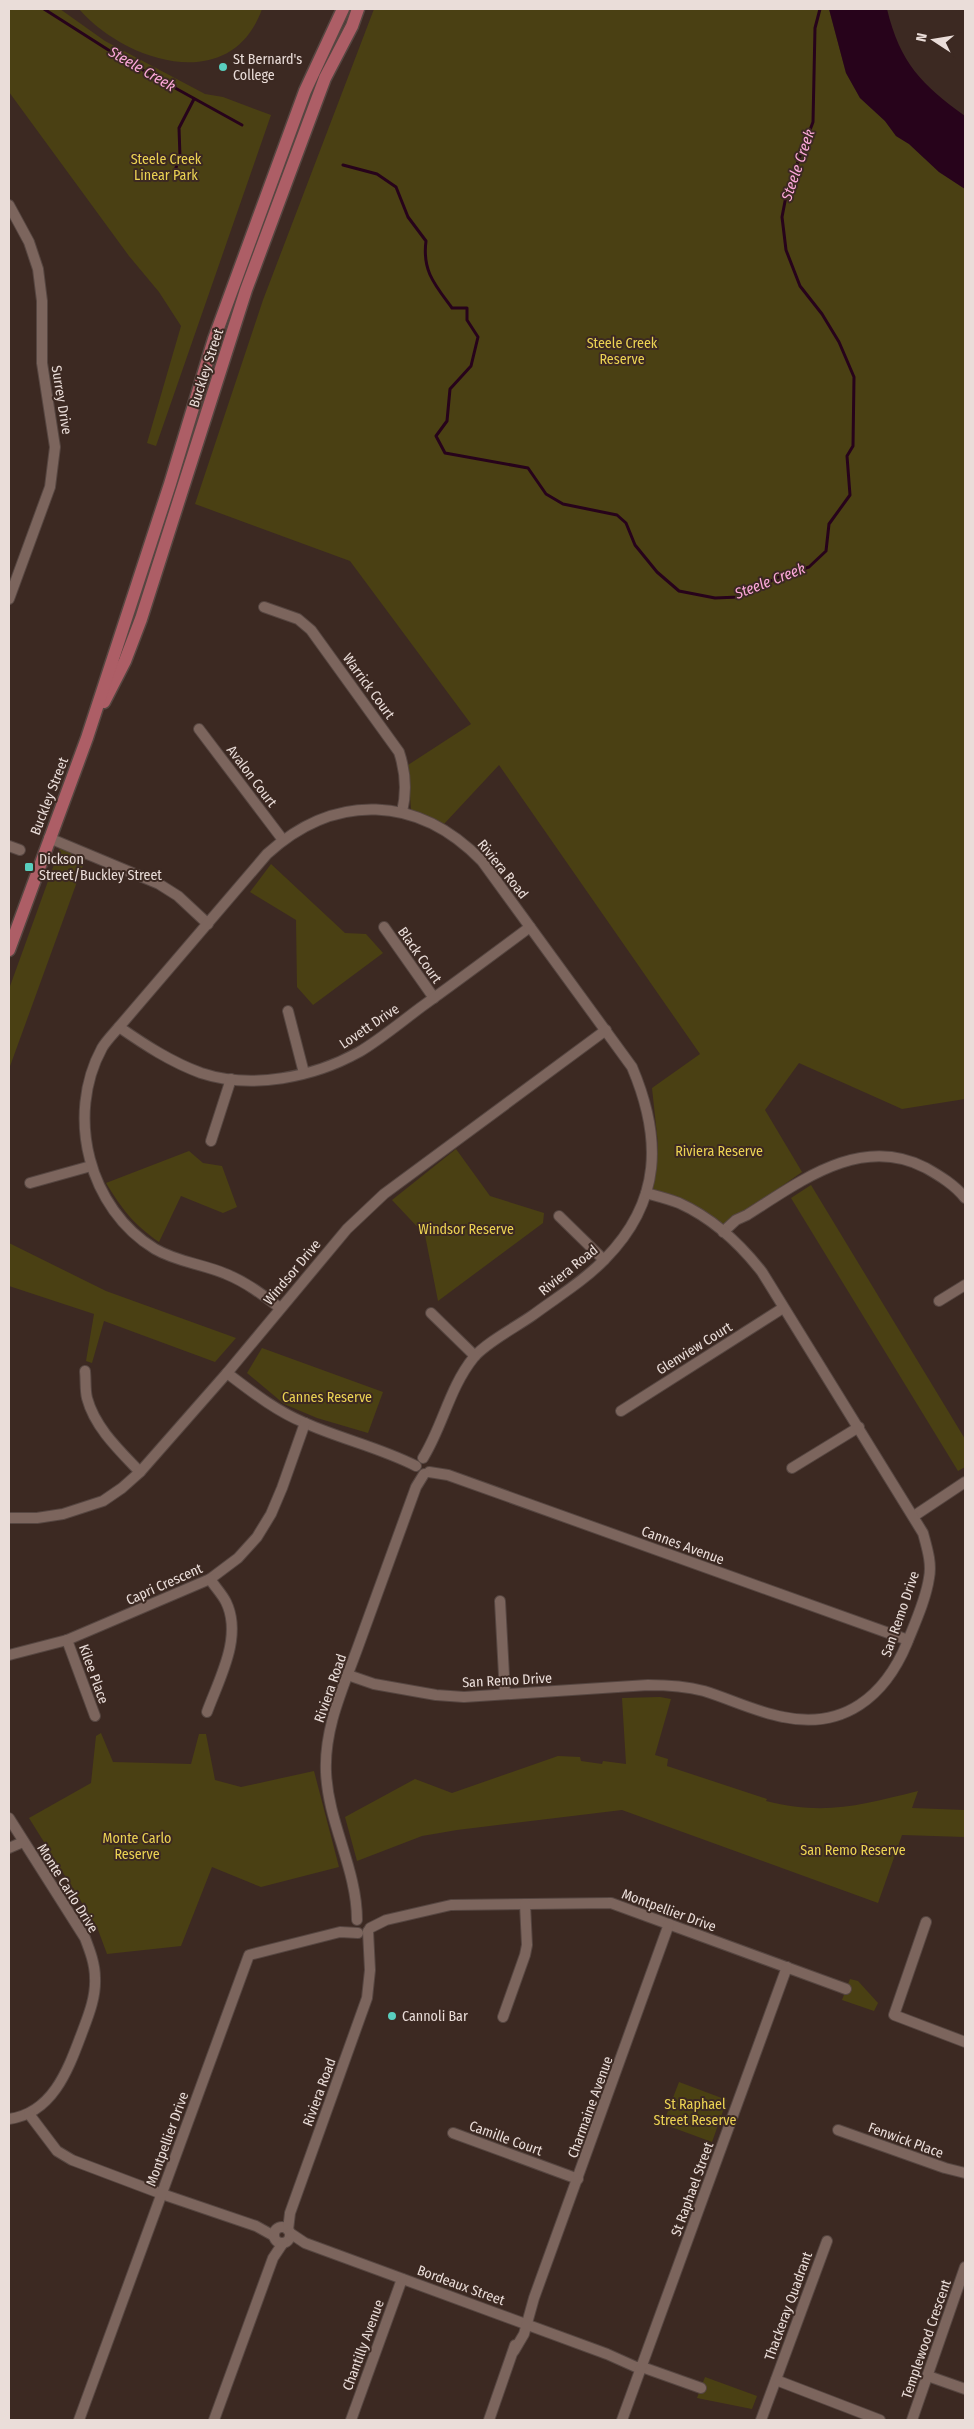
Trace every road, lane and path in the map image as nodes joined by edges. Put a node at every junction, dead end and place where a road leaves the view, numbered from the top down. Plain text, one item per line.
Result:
1 (344, 9) edge
2 (358, 9) edge
3 (9, 205) edge
4 (9, 599) edge
5 (264, 607) dead end
6 (200, 729) dead end
7 (87, 738) junction
8 (402, 812) junction
9 (49, 838) junction
10 (283, 840) junction
11 (9, 846) edge
12 (20, 850) dead end
13 (208, 924) junction
14 (384, 927) dead end
15 (530, 927) junction
16 (9, 950) edge
17 (434, 998) junction
18 (288, 1011) dead end
19 (119, 1027) junction
20 (606, 1030) junction
21 (304, 1074) junction
22 (231, 1079) junction
23 (211, 1141) dead end
24 (90, 1166) junction
25 (30, 1183) dead end
26 (646, 1193) junction
27 (965, 1198) edge
28 (559, 1216) dead end
29 (726, 1235) junction
30 (604, 1260) junction
31 (965, 1285) edge
32 (939, 1301) dead end
33 (280, 1308) junction
34 (782, 1308) junction
35 (431, 1313) dead end
36 (475, 1356) junction
37 (85, 1371) dead end
38 (228, 1373) junction
39 (621, 1411) dead end
40 (305, 1424) junction
41 (859, 1427) junction
42 (424, 1466) junction
43 (792, 1468) dead end
44 (140, 1472) junction
45 (965, 1482) edge
46 (914, 1516) junction
47 (9, 1518) edge
48 (210, 1579) junction
49 (500, 1601) dead end
50 (67, 1640) junction
51 (908, 1640) junction
52 (9, 1655) edge
53 (347, 1678) junction
54 (505, 1694) junction
55 (207, 1712) dead end
56 (94, 1716) dead end
57 (9, 1818) edge
58 (23, 1842) junction
59 (9, 1848) edge
60 (526, 1904) junction
61 (926, 1922) dead end
62 (669, 1924) junction
63 (363, 1926) junction
64 (787, 1968) junction
65 (846, 1989) dead end
66 (503, 2017) dead end
67 (965, 2042) edge
68 (29, 2114) junction
69 (9, 2119) edge
70 (838, 2130) dead end
71 (453, 2133) dead end
72 (965, 2172) edge
73 (578, 2179) junction
74 (162, 2194) junction
75 (281, 2235) junction
76 (826, 2241) dead end
77 (965, 2267) edge
78 (402, 2279) junction
79 (524, 2323) junction
80 (642, 2367) junction
81 (928, 2376) junction
82 (776, 2380) junction
83 (701, 2388) dead end
84 (965, 2389) edge
85 (80, 2420) edge
86 (214, 2420) edge
87 (351, 2420) edge
88 (489, 2420) edge
89 (622, 2420) edge
90 (760, 2420) edge
91 (880, 2420) edge
92 (912, 2420) edge

1 - 7 main road, Buckley Street
2 - 7 main road, Buckley Street
3 - 4 street, Surrey Drive
5 - 8 street, Warrick Court
6 - 10 street, Avalon Court
7 - 9 main road, Buckley Street
8 - 10 street, Riviera Road
8 - 15 street, Riviera Road
9 - 13 street
9 - 16 main road, Buckley Street
10 - 13 street, Riviera Road
11 - 12 street
13 - 19 street, Riviera Road
14 - 17 street, Black Court
15 - 17 street, Lovett Drive
15 - 20 street, Riviera Road
17 - 21 street, Lovett Drive
18 - 21 street
19 - 22 street, Lovett Drive
19 - 24 street, Riviera Road
20 - 26 street, Riviera Road
20 - 33 street, Windsor Drive
21 - 22 street, Lovett Drive
22 - 23 street
24 - 25 street
24 - 33 street, Riviera Road
26 - 29 street, San Remo Drive
26 - 30 street, Riviera Road
27 - 29 street
28 - 30 street
29 - 34 street, San Remo Drive
30 - 36 street, Riviera Road
31 - 32 street
33 - 38 street, Windsor Drive
34 - 39 street, Glenview Court
34 - 41 street, San Remo Drive
35 - 36 street
36 - 42 street, Riviera Road
37 - 44 street
38 - 40 street, Cannes Avenue
38 - 44 street, Windsor Drive
40 - 42 street, Cannes Avenue
40 - 48 street, Capri Crescent
41 - 43 street
41 - 46 street, San Remo Drive
42 - 51 street, Cannes Avenue
42 - 53 street, Riviera Road
44 - 47 street, Windsor Drive
45 - 46 street
46 - 51 street, San Remo Drive
48 - 50 street, Capri Crescent
48 - 55 street
49 - 54 street
50 - 52 street, Capri Crescent
50 - 56 street, Kilee Place
51 - 54 street, San Remo Drive
53 - 54 street, San Remo Drive
53 - 63 street, Riviera Road
57 - 58 street, Monte Carlo Drive
58 - 59 street
58 - 68 street, Monte Carlo Drive
60 - 62 street, Montpellier Drive
60 - 63 street, Montpellier Drive
60 - 66 street
61 - 67 street
62 - 64 street, Montpellier Drive
62 - 73 street, Charmaine Avenue
63 - 74 street, Montpellier Drive
63 - 75 street, Riviera Road
64 - 65 street, Montpellier Drive
64 - 80 street, St Raphael Street
68 - 69 street, Monte Carlo Drive
68 - 74 street, Bordeaux Street
70 - 72 street, Fenwick Place
71 - 73 street, Camille Court
73 - 79 street, Charmaine Avenue
74 - 75 street, Bordeaux Street
74 - 85 street, Montpellier Drive
75 - 78 street, Bordeaux Street
75 - 86 street, Riviera Road
76 - 82 street, Thackeray Quadrant
77 - 81 street, Templewood Crescent
78 - 79 street, Bordeaux Street
78 - 87 street, Chantilly Avenue
79 - 80 street, Bordeaux Street
79 - 88 street, Charmaine Avenue
80 - 83 street, Bordeaux Street
80 - 89 street, St Raphael Street
81 - 84 street
81 - 92 street, Templewood Crescent
82 - 90 street, Thackeray Quadrant
82 - 91 street, Thackeray Quadrant

